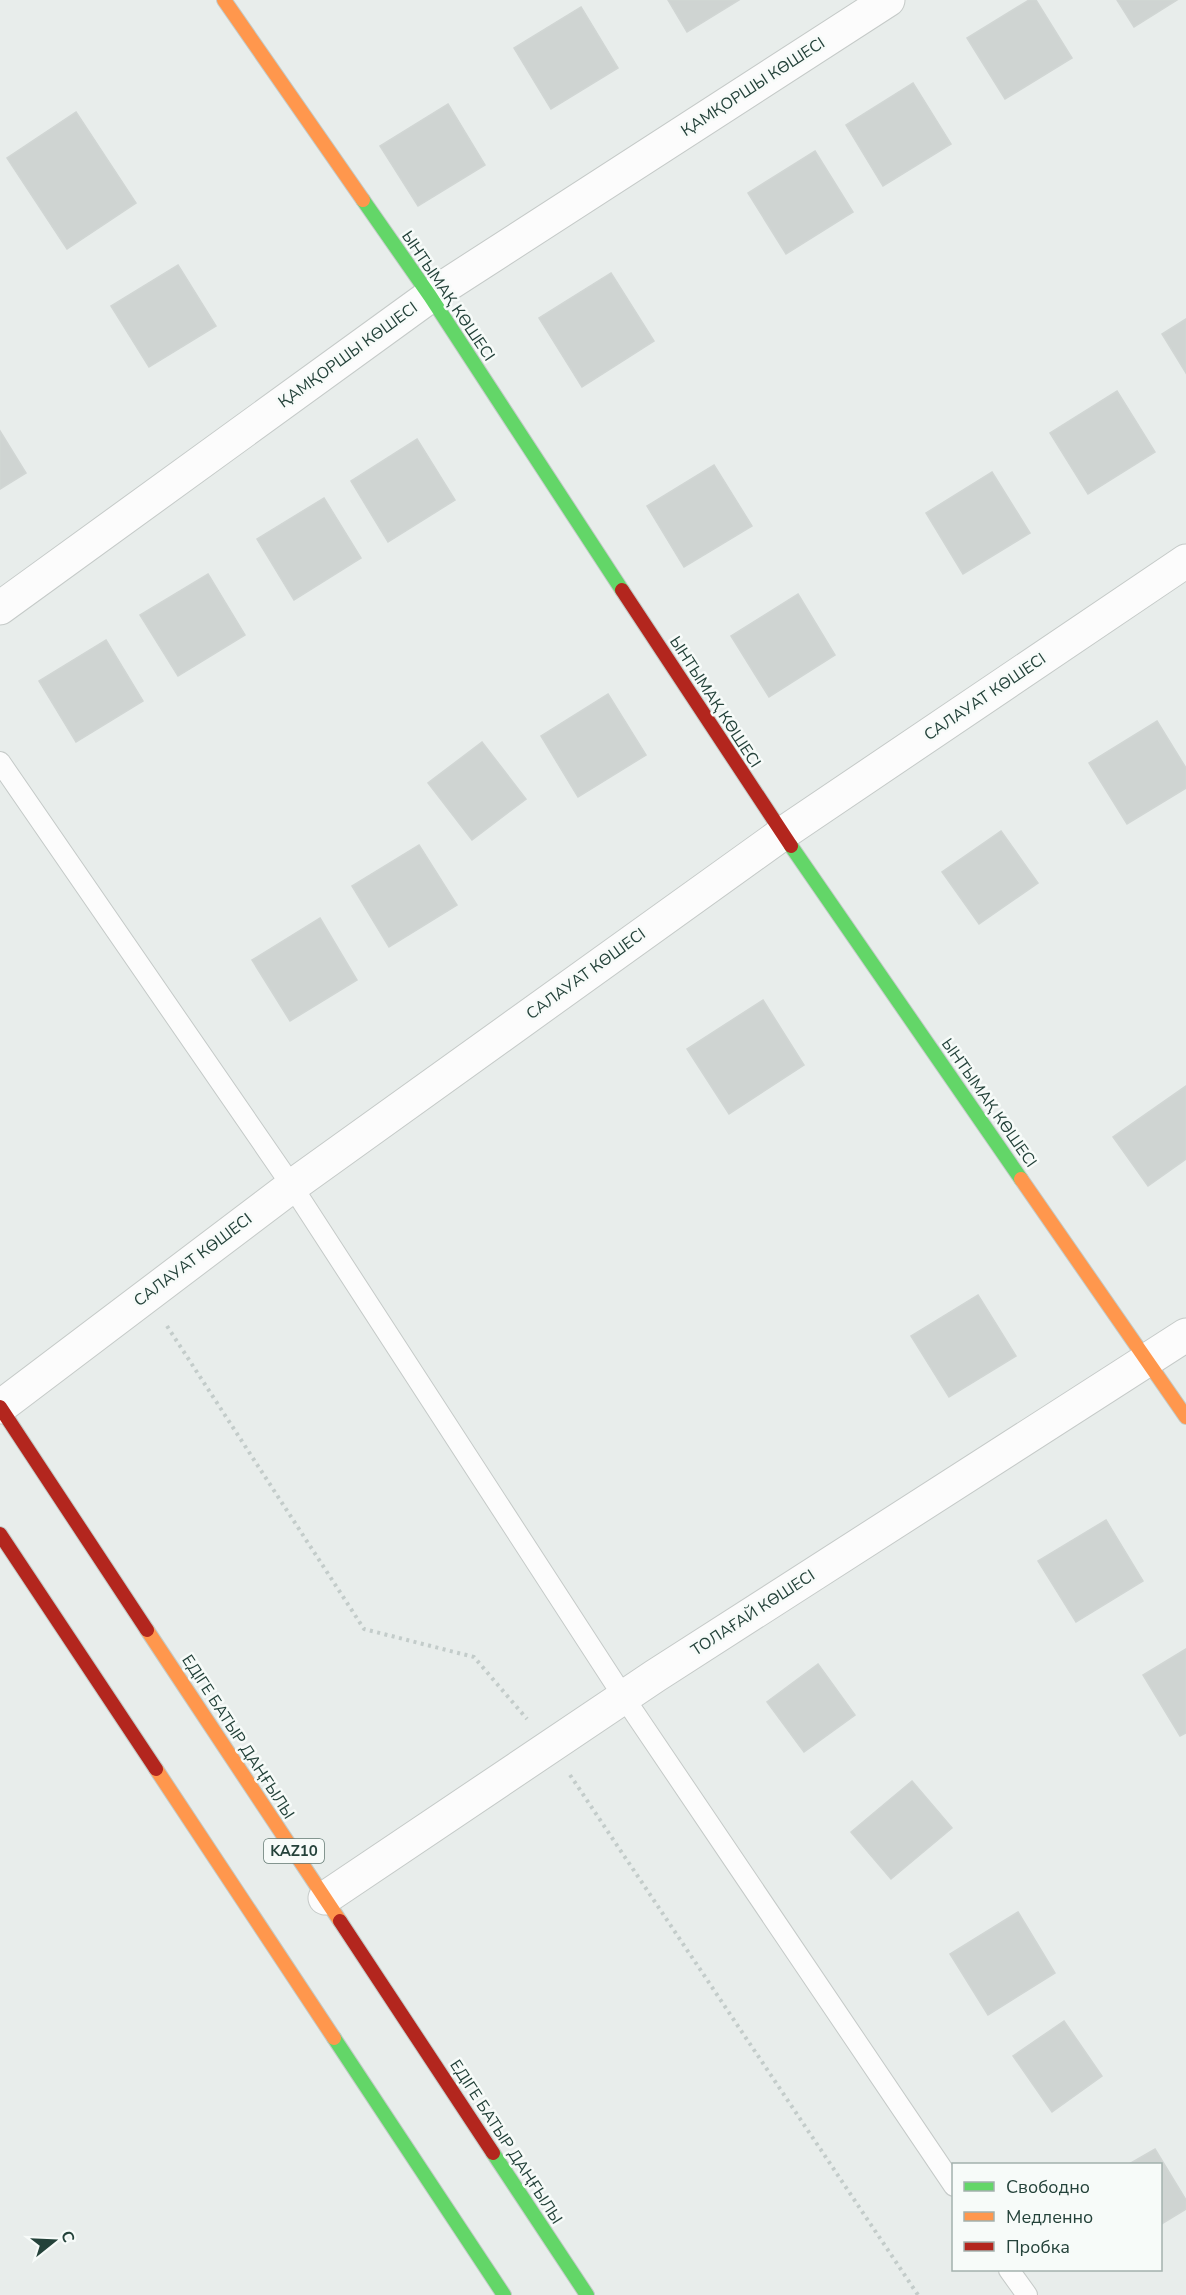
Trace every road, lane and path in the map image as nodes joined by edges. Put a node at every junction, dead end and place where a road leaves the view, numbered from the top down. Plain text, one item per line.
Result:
1 (224, 0) edge
2 (888, 0) edge
3 (430, 296) junction
4 (1186, 561) edge
5 (0, 608) edge
6 (0, 762) edge
7 (782, 834) junction
8 (292, 1186) junction
9 (1186, 1335) edge
10 (1147, 1361) junction
11 (0, 1407) edge
12 (1186, 1417) edge
13 (0, 1534) edge
14 (623, 1696) junction
15 (325, 1898) junction
16 (952, 2183) edge
17 (1011, 2271) edge
18 (504, 2295) edge
19 (587, 2295) edge
20 (1027, 2295) edge

1 - 3 main road, ЫНТЫМАҚ КӨШЕСІ
2 - 3 street, ҚАМҚОРШЫ КӨШЕСІ
3 - 5 street, ҚАМҚОРШЫ КӨШЕСІ
3 - 7 main road, ЫНТЫМАҚ КӨШЕСІ
4 - 7 street, САЛАУАТ КӨШЕСІ
6 - 8 lane
7 - 8 street, САЛАУАТ КӨШЕСІ
7 - 10 main road, ЫНТЫМАҚ КӨШЕСІ
8 - 11 street, САЛАУАТ КӨШЕСІ
8 - 14 lane
9 - 10 street, ТОЛАҒАЙ КӨШЕСІ
10 - 12 main road, ЫНТЫМАҚ КӨШЕСІ
10 - 14 street, ТОЛАҒАЙ КӨШЕСІ
11 - 15 main road, ЕДІГЕ БАТЫР ДАҢҒЫЛЫ / KAZ10
13 - 18 main road
14 - 15 street, ТОЛАҒАЙ КӨШЕСІ
14 - 16 lane
15 - 19 main road, ЕДІГЕ БАТЫР ДАҢҒЫЛЫ / KAZ10
17 - 20 lane

